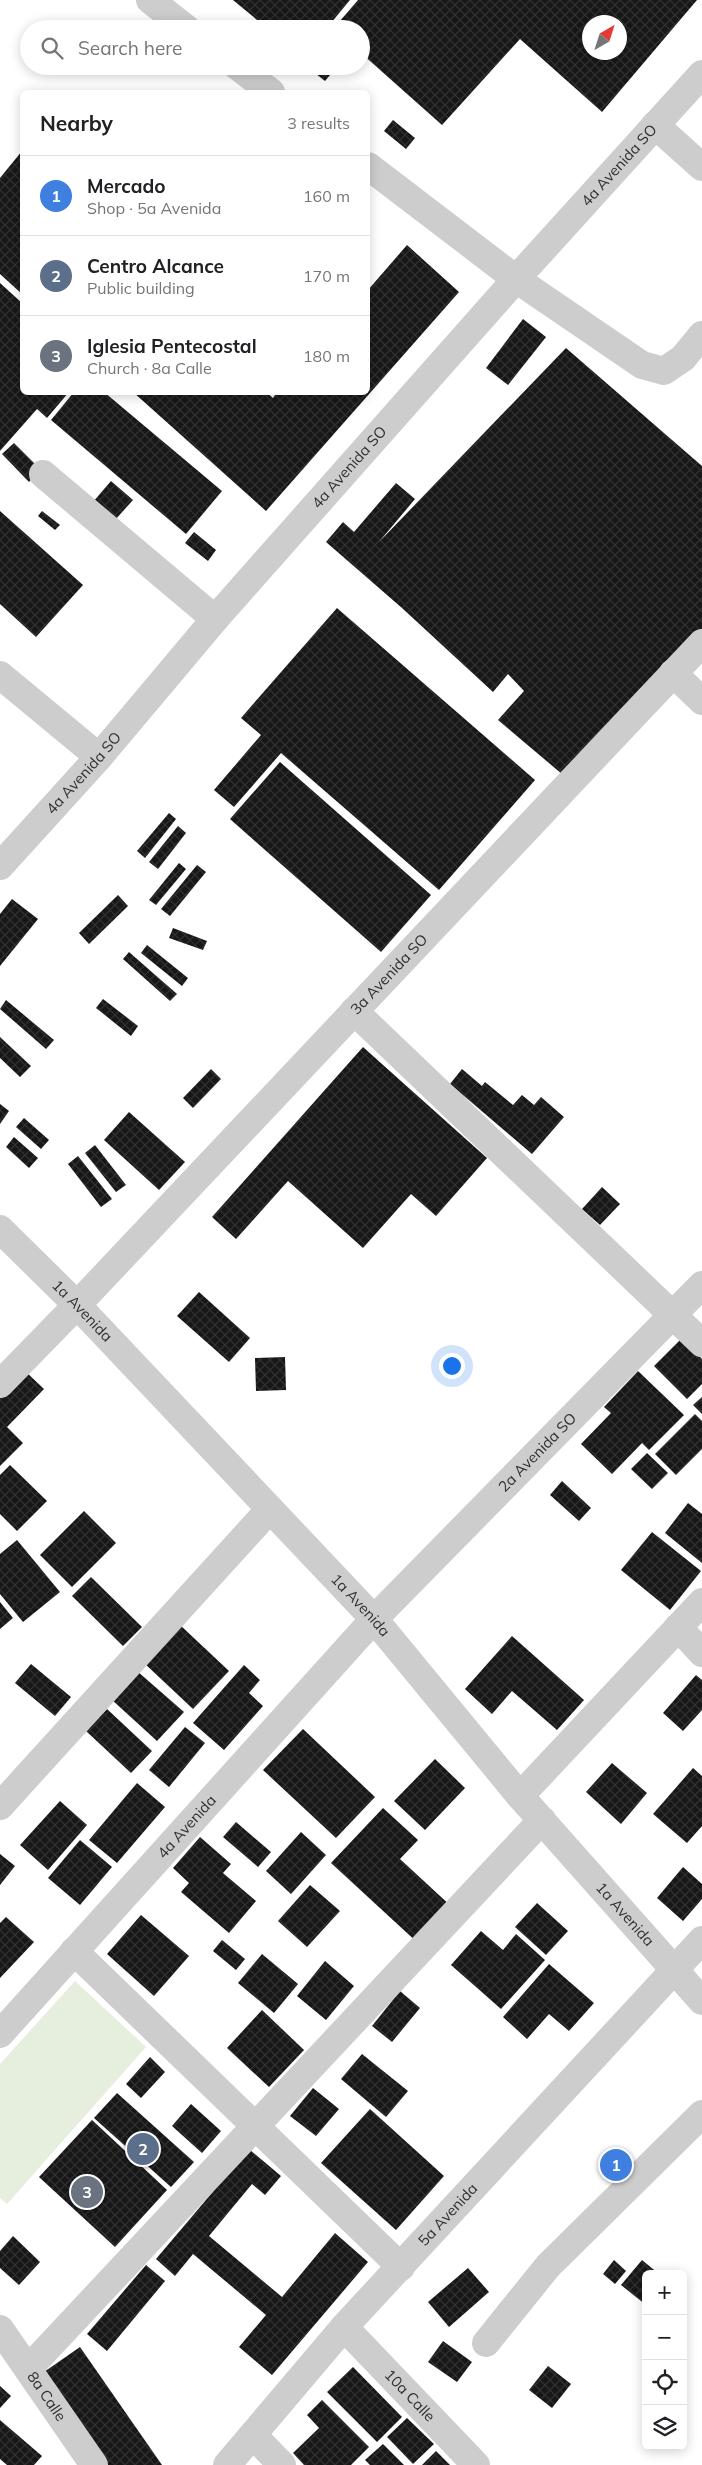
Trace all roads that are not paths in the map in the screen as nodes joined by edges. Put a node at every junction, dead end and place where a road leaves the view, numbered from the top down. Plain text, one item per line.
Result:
1 (150, 0) edge
2 (176, 20) edge
3 (702, 74) edge
4 (249, 75) edge
5 (268, 90) edge
6 (656, 125) junction
7 (702, 167) edge
8 (370, 168) edge
9 (516, 279) junction
10 (702, 335) edge
11 (44, 474) dead end
12 (215, 619) junction
13 (702, 643) edge
14 (673, 674) junction
15 (0, 675) edge
16 (702, 701) edge
17 (99, 757) junction
18 (0, 866) edge
19 (354, 1011) junction
20 (0, 1229) edge
21 (702, 1286) edge
22 (77, 1305) junction
23 (673, 1315) junction
24 (702, 1343) edge
25 (0, 1384) edge
26 (270, 1509) junction
27 (702, 1602) edge
28 (374, 1619) junction
29 (678, 1627) junction
30 (702, 1653) edge
31 (520, 1796) junction
32 (0, 1806) edge
33 (542, 1820) junction
34 (702, 1940) edge
35 (74, 1951) junction
36 (673, 1970) junction
37 (702, 2001) edge
38 (0, 2034) edge
39 (702, 2114) edge
40 (255, 2126) junction
41 (401, 2266) junction
42 (344, 2327) junction
43 (0, 2329) edge
44 (486, 2343) dead end
45 (28, 2369) junction
46 (253, 2435) junction
47 (94, 2465) edge
48 (227, 2465) edge
49 (282, 2465) edge
50 (476, 2465) edge

1 - 2 street
3 - 6 street, 4a Avenida SO
4 - 5 street
6 - 7 street
6 - 9 street, 4a Avenida SO
8 - 9 street
9 - 10 street
9 - 12 street, 4a Avenida SO
11 - 12 street
12 - 17 street, 4a Avenida SO
13 - 14 street, 3a Avenida SO
14 - 16 street
14 - 19 street, 3a Avenida SO
15 - 17 street
17 - 18 street, 4a Avenida SO
19 - 22 street, 3a Avenida SO
19 - 23 street
20 - 22 street, 1a Avenida
21 - 23 street, 2a Avenida SO
22 - 25 street, 3a Avenida SO
22 - 26 street, 1a Avenida
23 - 24 street
23 - 28 street, 2a Avenida SO
26 - 28 street, 1a Avenida
26 - 32 street
27 - 29 street
28 - 31 street, 1a Avenida
28 - 35 street, 4a Avenida
29 - 30 street
29 - 31 street
31 - 33 street, 1a Avenida
33 - 36 street, 1a Avenida
33 - 40 street
34 - 36 street, 5a Avenida
35 - 38 street, 4a Avenida
35 - 40 street
36 - 37 street, 1a Avenida
36 - 41 street, 5a Avenida
39 - 44 street
40 - 41 street
40 - 45 street
41 - 42 street, 5a Avenida
42 - 46 street, 5a Avenida
42 - 50 street, 10a Calle
43 - 45 street, 8a Calle
45 - 47 street, 8a Calle
46 - 48 street, 5a Avenida
46 - 49 street

